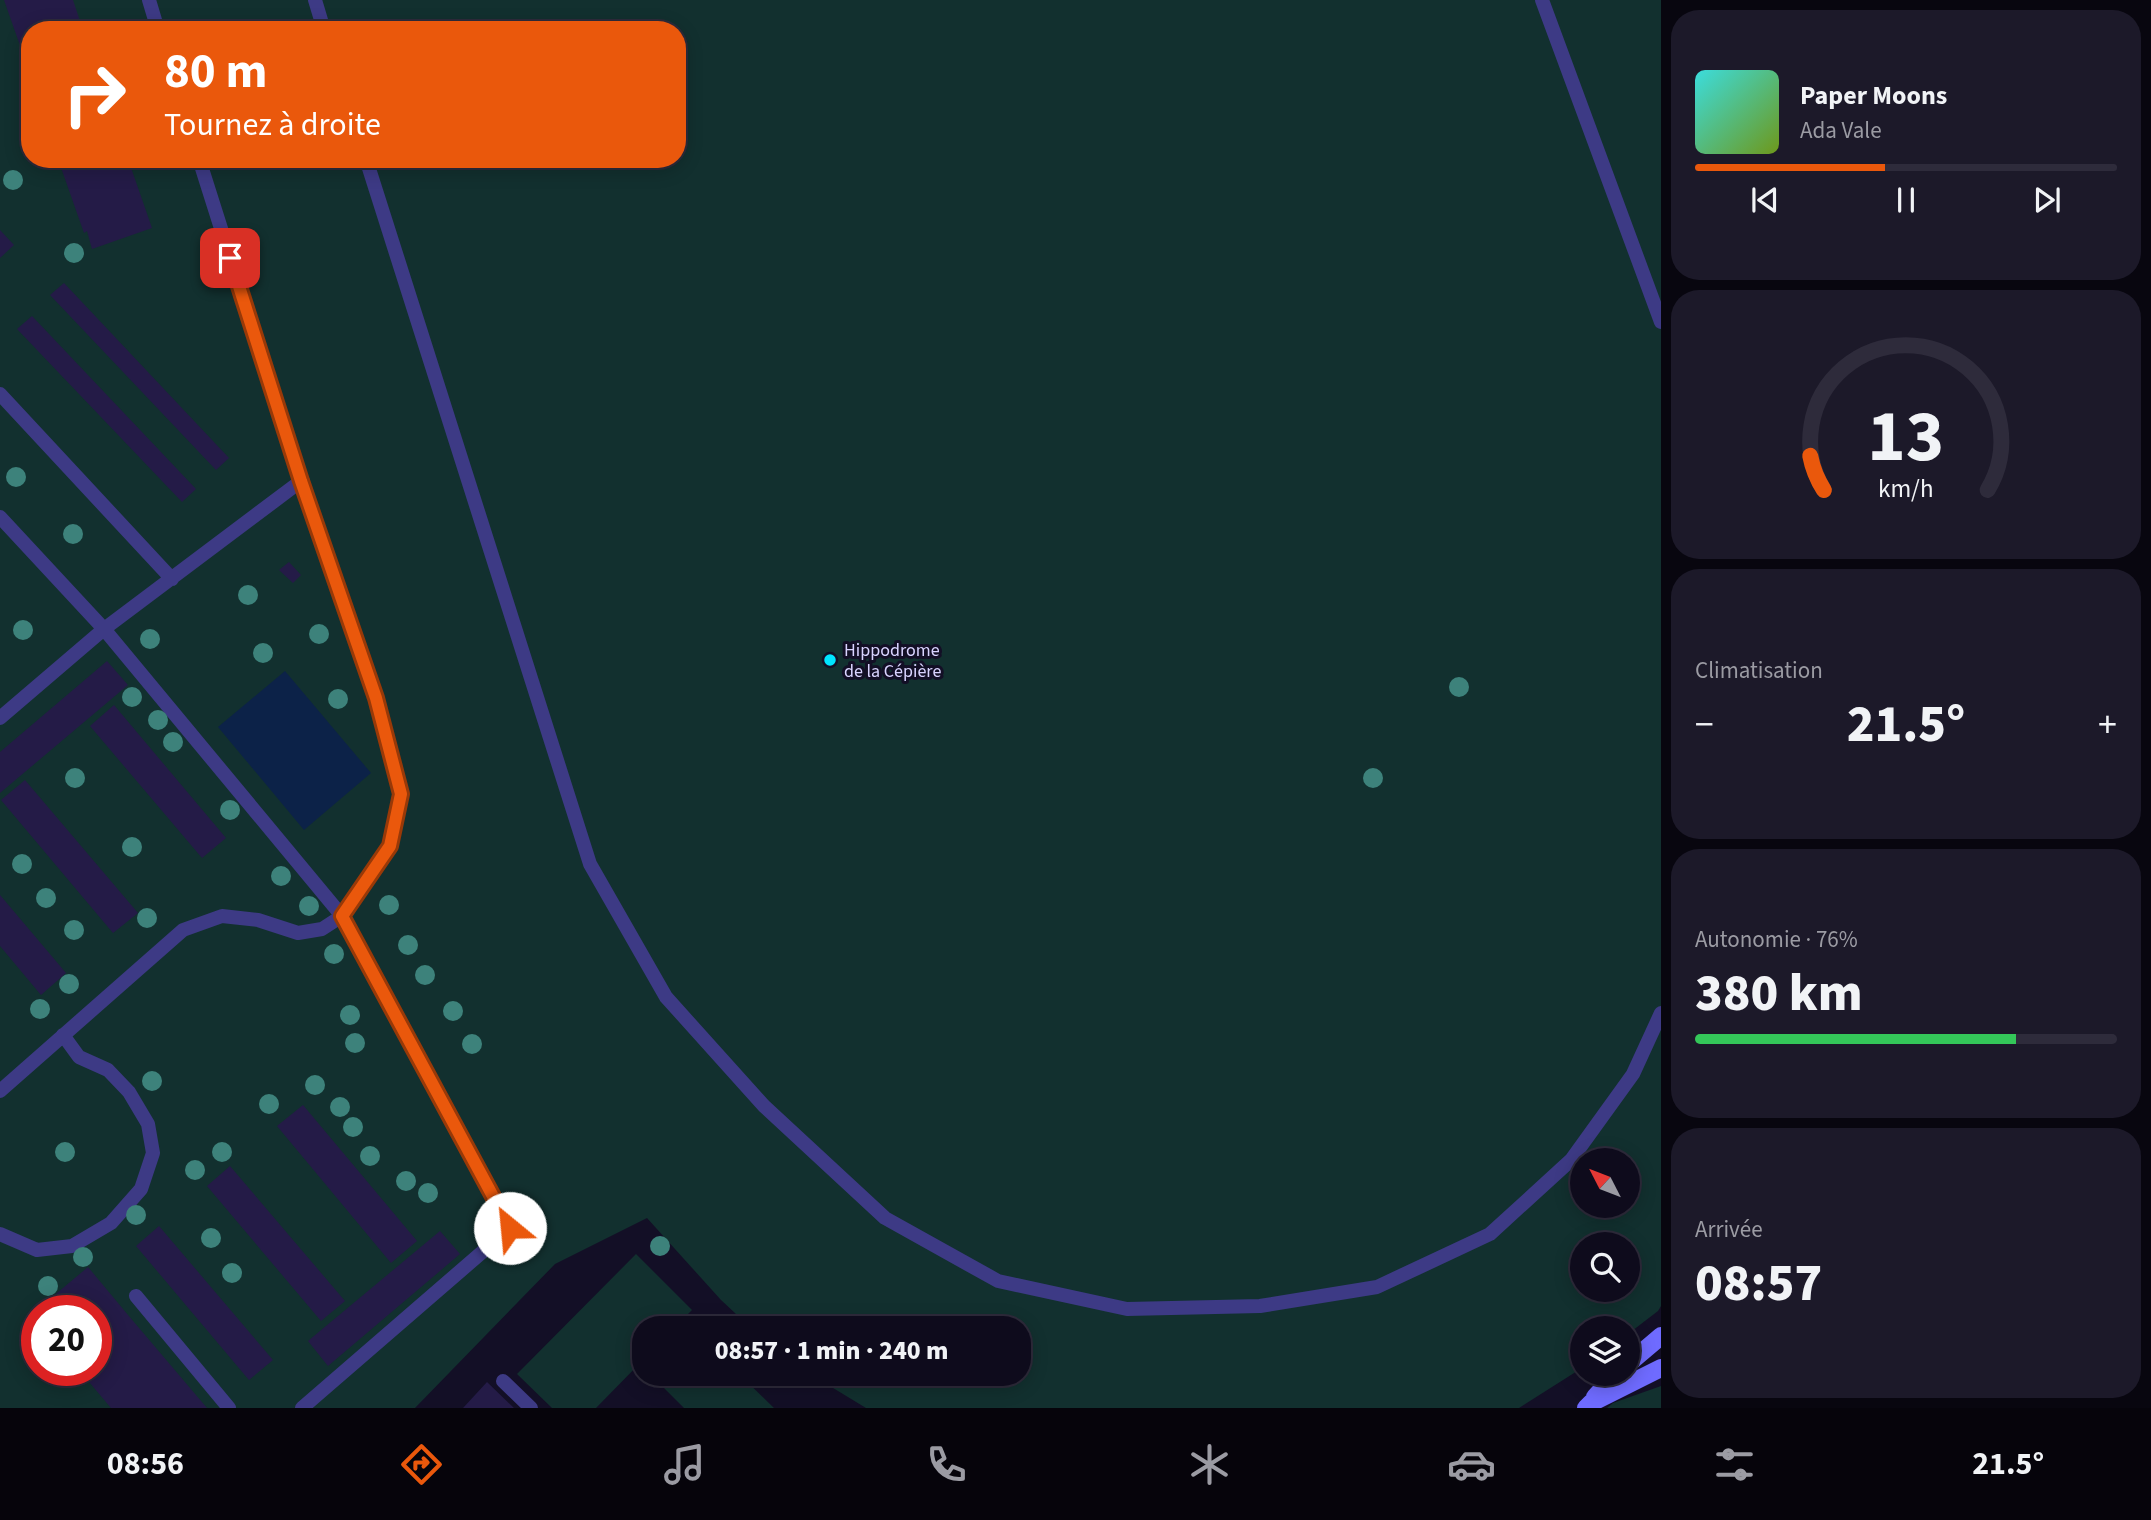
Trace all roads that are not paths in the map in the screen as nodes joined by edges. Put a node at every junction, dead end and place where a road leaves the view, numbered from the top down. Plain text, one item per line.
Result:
1 (149, 0) edge
2 (315, 0) edge
3 (1542, 0) edge
4 (155, 21) edge
5 (321, 21) edge
6 (202, 168) edge
7 (369, 168) edge
8 (1661, 322) edge
9 (0, 394) edge
10 (301, 481) junction
11 (0, 517) edge
12 (172, 579) junction
13 (104, 629) junction
14 (0, 718) edge
15 (342, 916) junction
16 (1661, 1013) edge
17 (63, 1035) junction
18 (0, 1091) edge
19 (0, 1234) edge
20 (136, 1296) dead end
21 (1661, 1336) edge
22 (1640, 1354) edge
23 (1661, 1368) edge
24 (503, 1381) dead end
25 (1603, 1386) edge
26 (1588, 1406) edge
27 (229, 1408) edge
28 (302, 1408) edge
29 (531, 1408) edge

1 - 4 lane
2 - 5 lane
3 - 8 lane
6 - 10 lane
7 - 16 lane
9 - 12 lane
10 - 12 lane
10 - 15 lane
11 - 13 lane
12 - 13 lane
13 - 14 lane
13 - 15 lane
15 - 17 lane
15 - 28 lane
17 - 18 lane
17 - 19 lane
20 - 27 lane
21 - 22 main road
23 - 26 main road
24 - 29 lane
25 - 26 main road

